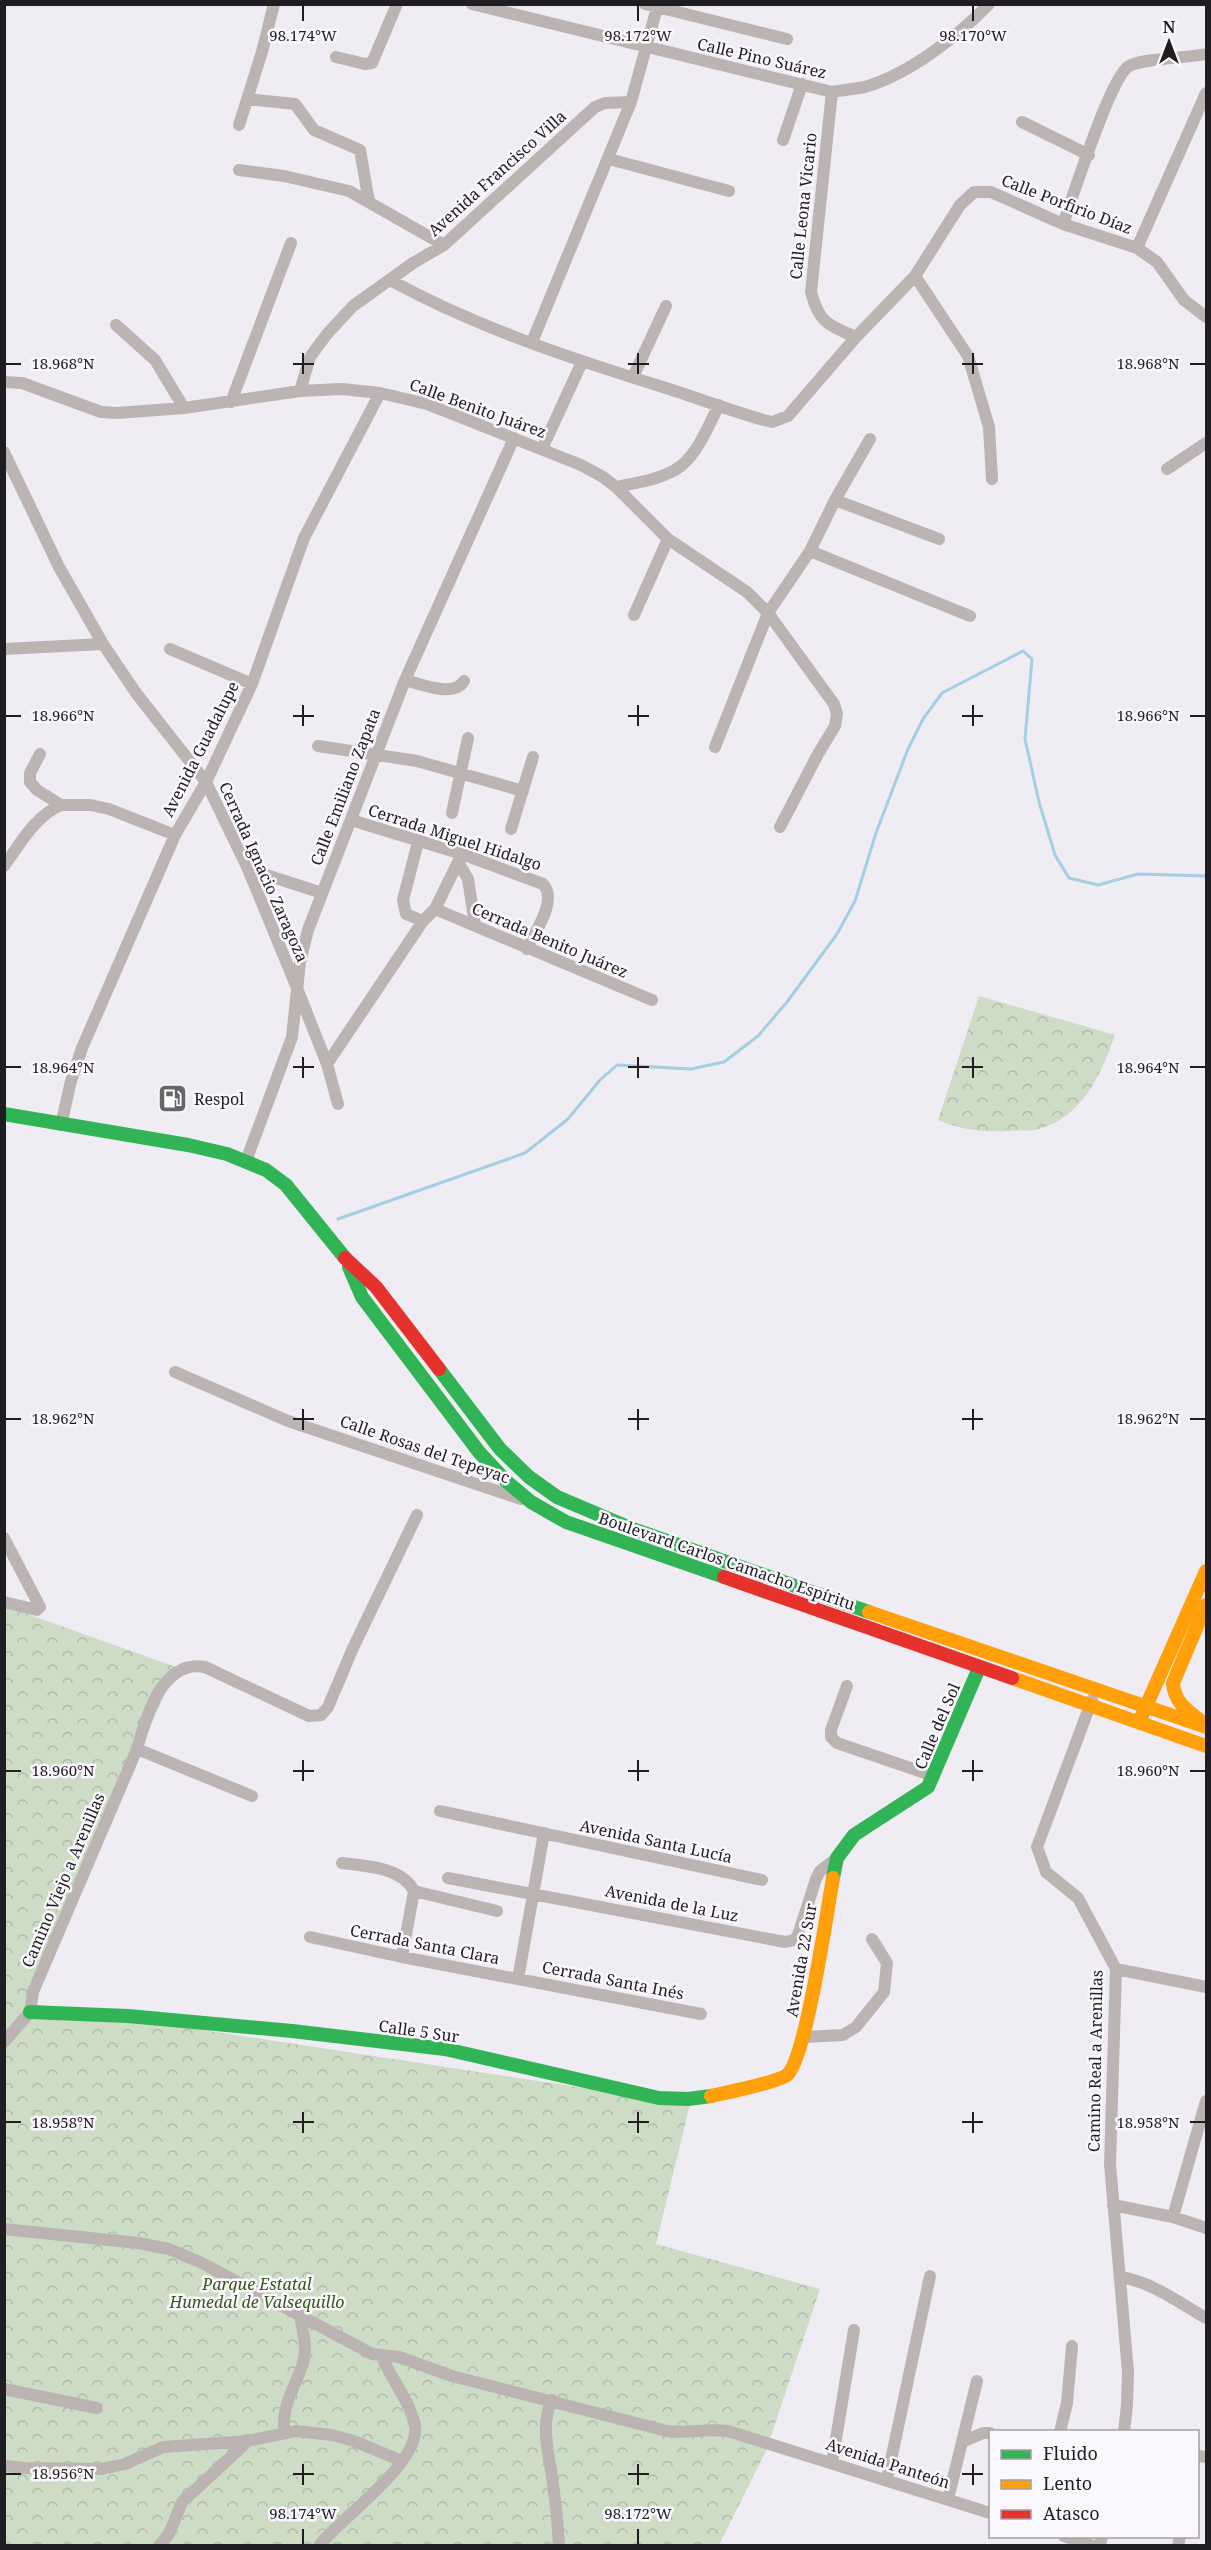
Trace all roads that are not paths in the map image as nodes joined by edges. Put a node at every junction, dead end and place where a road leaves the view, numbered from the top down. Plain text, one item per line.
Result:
1 (274, 4) edge
2 (397, 4) edge
3 (472, 4) edge
4 (531, 4) edge
5 (989, 4) edge
6 (653, 6) edge
7 (528, 18) junction
8 (787, 39) dead end
9 (646, 48) junction
10 (1206, 54) edge
11 (336, 57) dead end
12 (802, 84) junction
13 (832, 92) junction
14 (1206, 93) edge
15 (247, 99) junction
16 (631, 102) junction
17 (1022, 122) dead end
18 (238, 125) dead end
19 (783, 140) dead end
20 (1089, 155) junction
21 (609, 159) junction
22 (239, 170) dead end
23 (729, 191) dead end
24 (369, 202) junction
25 (1063, 224) junction
26 (291, 243) dead end
27 (444, 245) junction
28 (1137, 248) junction
29 (915, 276) junction
30 (390, 280) junction
31 (666, 306) dead end
32 (1206, 317) edge
33 (116, 325) dead end
34 (856, 337) junction
35 (532, 342) junction
36 (582, 362) junction
37 (633, 378) junction
38 (4, 382) edge
39 (300, 391) junction
40 (380, 393) junction
41 (231, 402) junction
42 (719, 405) junction
43 (184, 408) junction
44 (514, 438) junction
45 (870, 439) dead end
46 (1206, 443) edge
47 (542, 448) junction
48 (4, 452) edge
49 (1167, 469) dead end
50 (992, 479) dead end
51 (616, 487) junction
52 (835, 500) junction
53 (668, 539) junction
54 (939, 539) dead end
55 (810, 551) junction
56 (768, 614) junction
57 (634, 615) dead end
58 (970, 616) dead end
59 (103, 644) junction
60 (4, 649) edge
61 (170, 649) dead end
62 (405, 680) junction
63 (464, 681) dead end
64 (252, 684) junction
65 (468, 738) dead end
66 (318, 746) dead end
67 (714, 747) dead end
68 (40, 754) dead end
69 (376, 755) junction
70 (533, 757) dead end
71 (461, 774) junction
72 (206, 783) junction
73 (523, 791) junction
74 (61, 805) junction
75 (452, 813) dead end
76 (351, 820) junction
77 (780, 827) dead end
78 (511, 829) dead end
79 (175, 835) junction
80 (418, 842) junction
81 (9, 851) edge
82 (460, 858) junction
83 (4, 866) edge
84 (248, 869) junction
85 (321, 893) junction
86 (435, 909) junction
87 (423, 921) junction
88 (475, 925) junction
89 (527, 949) junction
90 (297, 988) junction
91 (652, 1000) dead end
92 (327, 1064) junction
93 (338, 1104) dead end
94 (4, 1114) edge
95 (61, 1125) junction
96 (246, 1161) junction
97 (346, 1259) junction
98 (175, 1372) dead end
99 (531, 1502) junction
100 (417, 1515) dead end
101 (4, 1538) edge
102 (1206, 1571) edge
103 (4, 1602) edge
104 (1206, 1605) edge
105 (979, 1668) junction
106 (1155, 1684) junction
107 (847, 1686) dead end
108 (1095, 1690) junction
109 (1172, 1691) junction
110 (1089, 1707) junction
111 (1144, 1707) junction
112 (1139, 1724) junction
113 (1206, 1726) edge
114 (1206, 1746) edge
115 (137, 1749) junction
116 (933, 1776) junction
117 (252, 1796) dead end
118 (440, 1811) dead end
119 (544, 1833) junction
120 (837, 1858) junction
121 (342, 1863) dead end
122 (448, 1878) dead end
123 (762, 1880) dead end
124 (414, 1890) junction
125 (533, 1894) junction
126 (497, 1911) dead end
127 (310, 1937) dead end
128 (872, 1939) dead end
129 (402, 1957) junction
130 (1116, 1969) junction
131 (518, 1979) junction
132 (1206, 1987) edge
133 (30, 2012) junction
134 (701, 2014) dead end
135 (804, 2037) junction
136 (4, 2042) edge
137 (794, 2068) joint
138 (1206, 2101) edge
139 (1113, 2205) junction
140 (1173, 2217) junction
141 (1206, 2228) edge
142 (4, 2229) edge
143 (930, 2276) dead end
144 (1120, 2277) junction
145 (300, 2315) junction
146 (1206, 2318) edge
147 (854, 2331) dead end
148 (1072, 2346) dead end
149 (381, 2355) junction
150 (977, 2381) dead end
151 (4, 2389) edge
152 (552, 2400) junction
153 (98, 2408) dead end
154 (1060, 2430) edge
155 (1124, 2430) edge
156 (284, 2432) junction
157 (989, 2433) edge
158 (248, 2441) junction
159 (962, 2442) junction
160 (402, 2461) junction
161 (832, 2463) junction
162 (4, 2466) edge
163 (887, 2479) junction
164 (948, 2499) junction
165 (989, 2513) edge
166 (1071, 2538) edge
167 (159, 2546) edge
168 (319, 2546) edge
169 (559, 2546) edge
170 (1093, 2546) edge

1 - 15 street
2 - 11 street
3 - 7 street, Calle Pino Suárez
4 - 7 street
5 - 13 street, Calle Pino Suárez
6 - 8 street
6 - 9 street
7 - 9 street, Calle Pino Suárez
9 - 12 street, Calle Pino Suárez
9 - 16 street
10 - 20 street
12 - 13 street, Calle Pino Suárez
12 - 19 street
13 - 34 street, Calle Leona Vicario
14 - 28 street
15 - 18 street
15 - 24 street
16 - 21 street
16 - 27 street, Avenida Francisco Villa
17 - 20 street
20 - 25 street
21 - 23 street
21 - 35 street
22 - 24 street
24 - 27 street
25 - 28 street, Calle Porfirio Díaz
25 - 29 street, Calle Porfirio Díaz
26 - 41 street
27 - 30 street, Avenida Francisco Villa
28 - 32 street, Calle Porfirio Díaz
29 - 34 street, Calle Porfirio Díaz
29 - 50 street
30 - 35 street
30 - 39 street, Avenida Francisco Villa
31 - 37 street
33 - 43 street
34 - 42 street, Calle Porfirio Díaz
35 - 36 street
36 - 37 street
36 - 47 street
37 - 42 street
38 - 43 street, Calle Benito Juárez
39 - 40 street, Calle Benito Juárez
39 - 41 street, Calle Benito Juárez
40 - 44 street, Calle Benito Juárez
40 - 64 street, Avenida Guadalupe
41 - 43 street, Calle Benito Juárez
42 - 51 street
44 - 47 street, Calle Benito Juárez
44 - 62 street, Calle Emiliano Zapata
45 - 52 street
46 - 49 street
47 - 51 street, Calle Benito Juárez
48 - 59 street, Cerrada Ignacio Zaragoza
51 - 53 street, Calle Benito Juárez
52 - 54 street
52 - 55 street
53 - 56 street, Calle Benito Juárez
53 - 57 street
55 - 56 street
55 - 58 street
56 - 67 street
56 - 77 street, Calle Benito Juárez
59 - 60 street
59 - 72 street, Cerrada Ignacio Zaragoza
61 - 64 street
62 - 63 street
62 - 69 street, Calle Emiliano Zapata
64 - 72 street, Avenida Guadalupe
65 - 71 street
66 - 69 street
68 - 74 street
69 - 71 street
69 - 76 street, Calle Emiliano Zapata
70 - 73 street
71 - 73 street
71 - 75 street
72 - 79 street, Avenida Guadalupe
72 - 84 street, Cerrada Ignacio Zaragoza
73 - 78 street
74 - 79 street
74 - 81 street
76 - 80 street, Cerrada Miguel Hidalgo
76 - 85 street, Calle Emiliano Zapata
79 - 95 street, Avenida Guadalupe
80 - 82 street, Cerrada Miguel Hidalgo
80 - 87 street
81 - 83 street
82 - 86 street
82 - 88 street
82 - 89 street, Cerrada Miguel Hidalgo
84 - 85 street
84 - 90 street, Cerrada Ignacio Zaragoza
85 - 90 street, Calle Emiliano Zapata
86 - 87 street
86 - 88 street, Cerrada Benito Juárez
87 - 92 street
88 - 89 street, Cerrada Benito Juárez
89 - 91 street, Cerrada Benito Juárez
90 - 92 street, Cerrada Ignacio Zaragoza
90 - 96 street, Calle Emiliano Zapata
92 - 93 street, Cerrada Ignacio Zaragoza
94 - 95 main road, Boulevard Carlos Camacho Espíritu
95 - 96 main road, Boulevard Carlos Camacho Espíritu
96 - 97 main road, Boulevard Carlos Camacho Espíritu
97 - 99 main road, Boulevard Carlos Camacho Espíritu
97 - 108 main road, Boulevard Carlos Camacho Espíritu
98 - 99 street, Calle Rosas del Tepeyac
99 - 105 main road, Boulevard Carlos Camacho Espíritu
100 - 115 street, Camino Viejo a Arenillas
101 - 103 street
102 - 106 main road
104 - 109 main road
105 - 110 main road, Boulevard Carlos Camacho Espíritu
105 - 116 main road, Calle del Sol
106 - 109 main road
106 - 111 main road
107 - 116 street
108 - 110 street, Camino Real a Arenillas
108 - 111 main road, Boulevard Carlos Camacho Espíritu
109 - 113 main road
110 - 112 main road, Boulevard Carlos Camacho Espíritu
110 - 130 street, Camino Real a Arenillas
111 - 112 main road
111 - 113 main road, Boulevard Carlos Camacho Espíritu
112 - 114 main road, Boulevard Carlos Camacho Espíritu
115 - 117 street
115 - 133 street, Camino Viejo a Arenillas
116 - 120 main road, Calle del Sol
118 - 119 street, Avenida Santa Lucía
119 - 123 street, Avenida Santa Lucía
119 - 125 street
120 - 125 street, Avenida de la Luz
120 - 135 main road, Avenida 22 Sur
121 - 124 street
122 - 125 street, Avenida de la Luz
124 - 126 street
124 - 129 street
125 - 131 street
127 - 129 street, Cerrada Santa Clara
128 - 135 street
129 - 131 street, Cerrada Santa Clara
130 - 132 street
130 - 139 street, Camino Real a Arenillas
131 - 134 street, Cerrada Santa Inés
133 - 136 street, Camino Viejo a Arenillas
133 - 137 main road, Calle 5 Sur
135 - 137 main road, Avenida 22 Sur
138 - 140 street
139 - 140 street
139 - 144 street, Camino Real a Arenillas
140 - 141 street
142 - 145 street, Avenida Panteón
143 - 163 street
144 - 146 street
144 - 155 street, Camino Real a Arenillas
145 - 149 street, Avenida Panteón
145 - 156 street
147 - 161 street
148 - 154 street
149 - 152 street, Avenida Panteón
149 - 160 street
150 - 159 street
151 - 153 street
152 - 161 street, Avenida Panteón
152 - 169 street
156 - 158 street
156 - 160 street
157 - 159 street
158 - 162 street
158 - 167 street
159 - 164 street
160 - 168 street
161 - 163 street, Avenida Panteón
163 - 164 street, Avenida Panteón
164 - 165 street, Avenida Panteón
166 - 170 street

